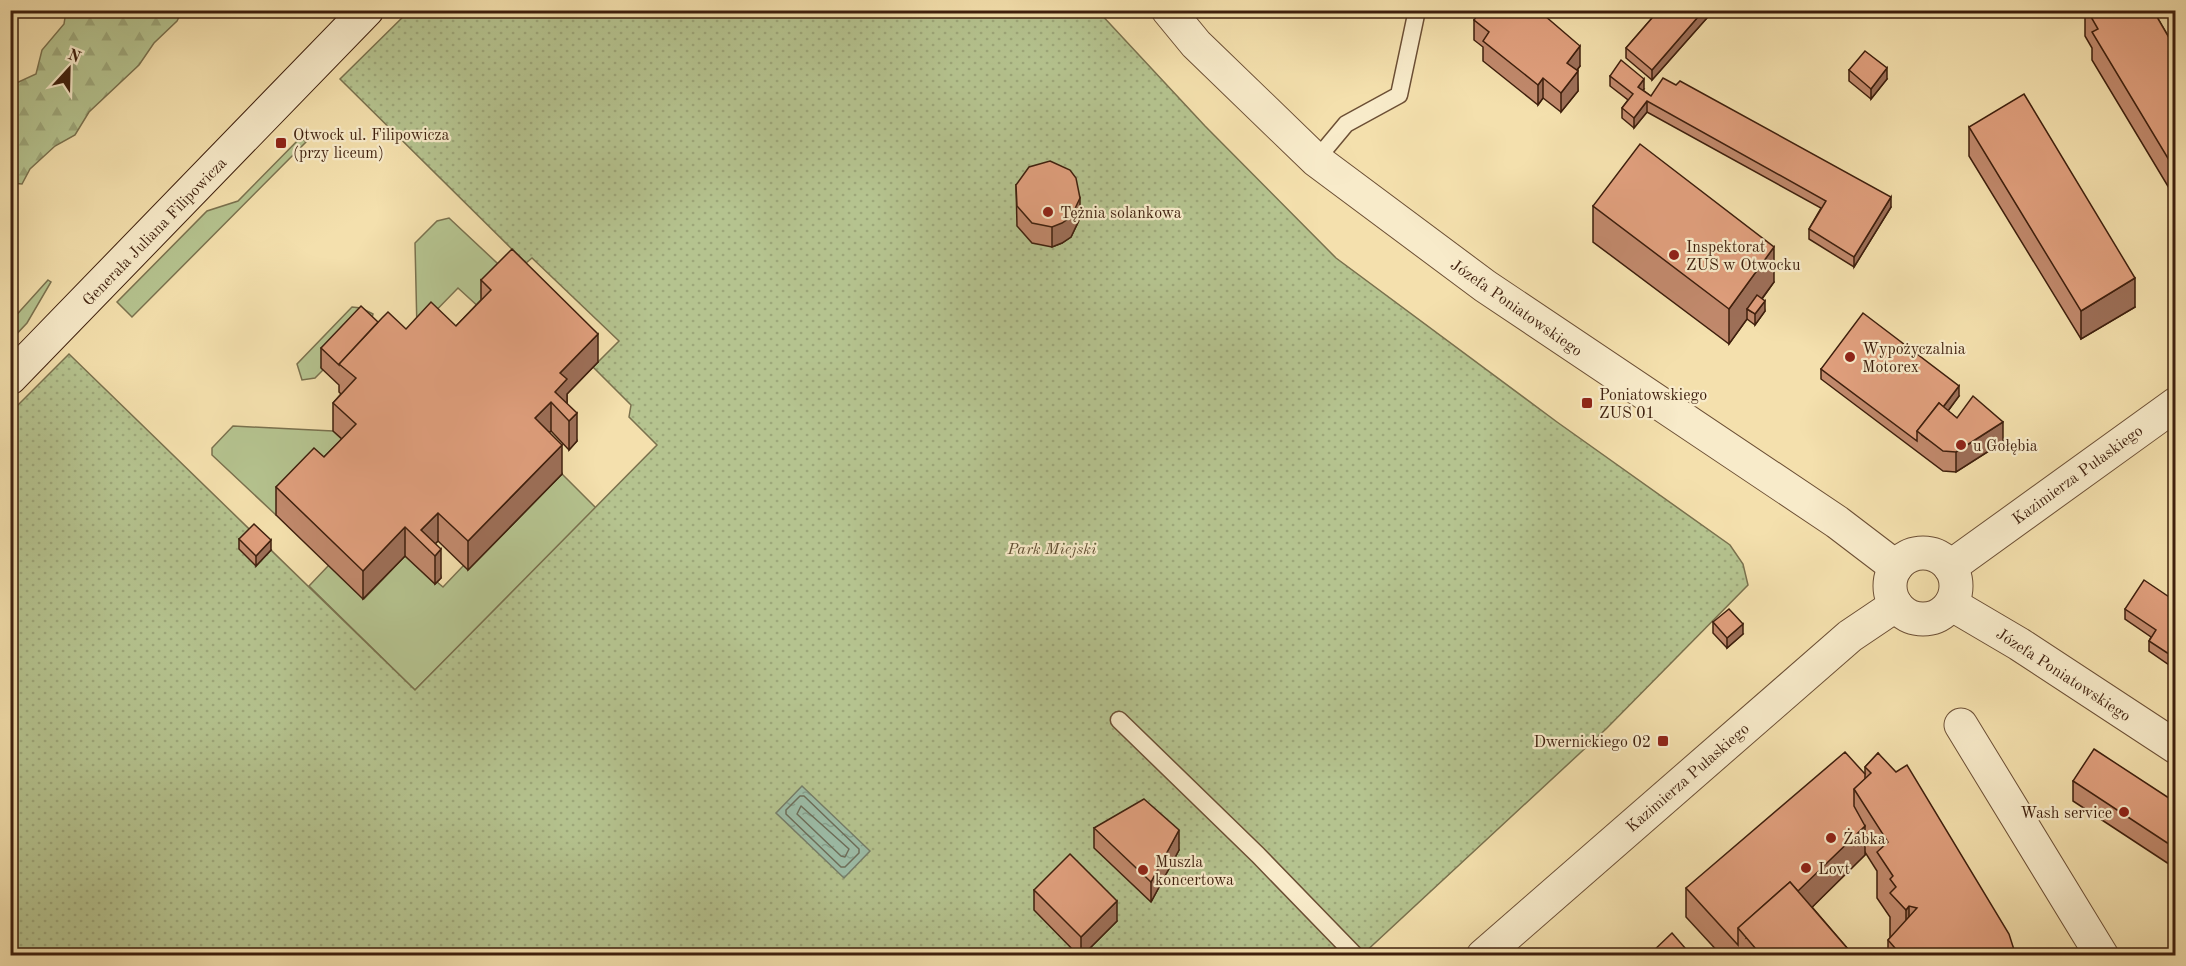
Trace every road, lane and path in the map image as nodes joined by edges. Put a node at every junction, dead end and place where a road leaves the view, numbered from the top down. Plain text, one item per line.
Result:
1 (368, 10) edge
2 (1168, 10) edge
3 (1417, 10) edge
4 (1316, 160) junction
5 (10, 378) edge
6 (2175, 404) edge
7 (1896, 567) junction
8 (1950, 567) junction
9 (1896, 604) junction
10 (1951, 604) junction
11 (1119, 720) dead end
12 (1961, 725) dead end
13 (2175, 747) edge
14 (1356, 956) edge
15 (1483, 956) edge
16 (2103, 956) edge

1 - 5 street, Generała Juliana Filipowicza
2 - 4 street, Józefa Poniatowskiego
3 - 4 lane
4 - 7 street, Józefa Poniatowskiego
6 - 8 street, Kazimierza Pułaskiego
7 - 8 street
7 - 9 street
8 - 10 street
9 - 10 street
9 - 15 street, Kazimierza Pułaskiego
10 - 13 street, Józefa Poniatowskiego
11 - 14 lane
12 - 16 street

